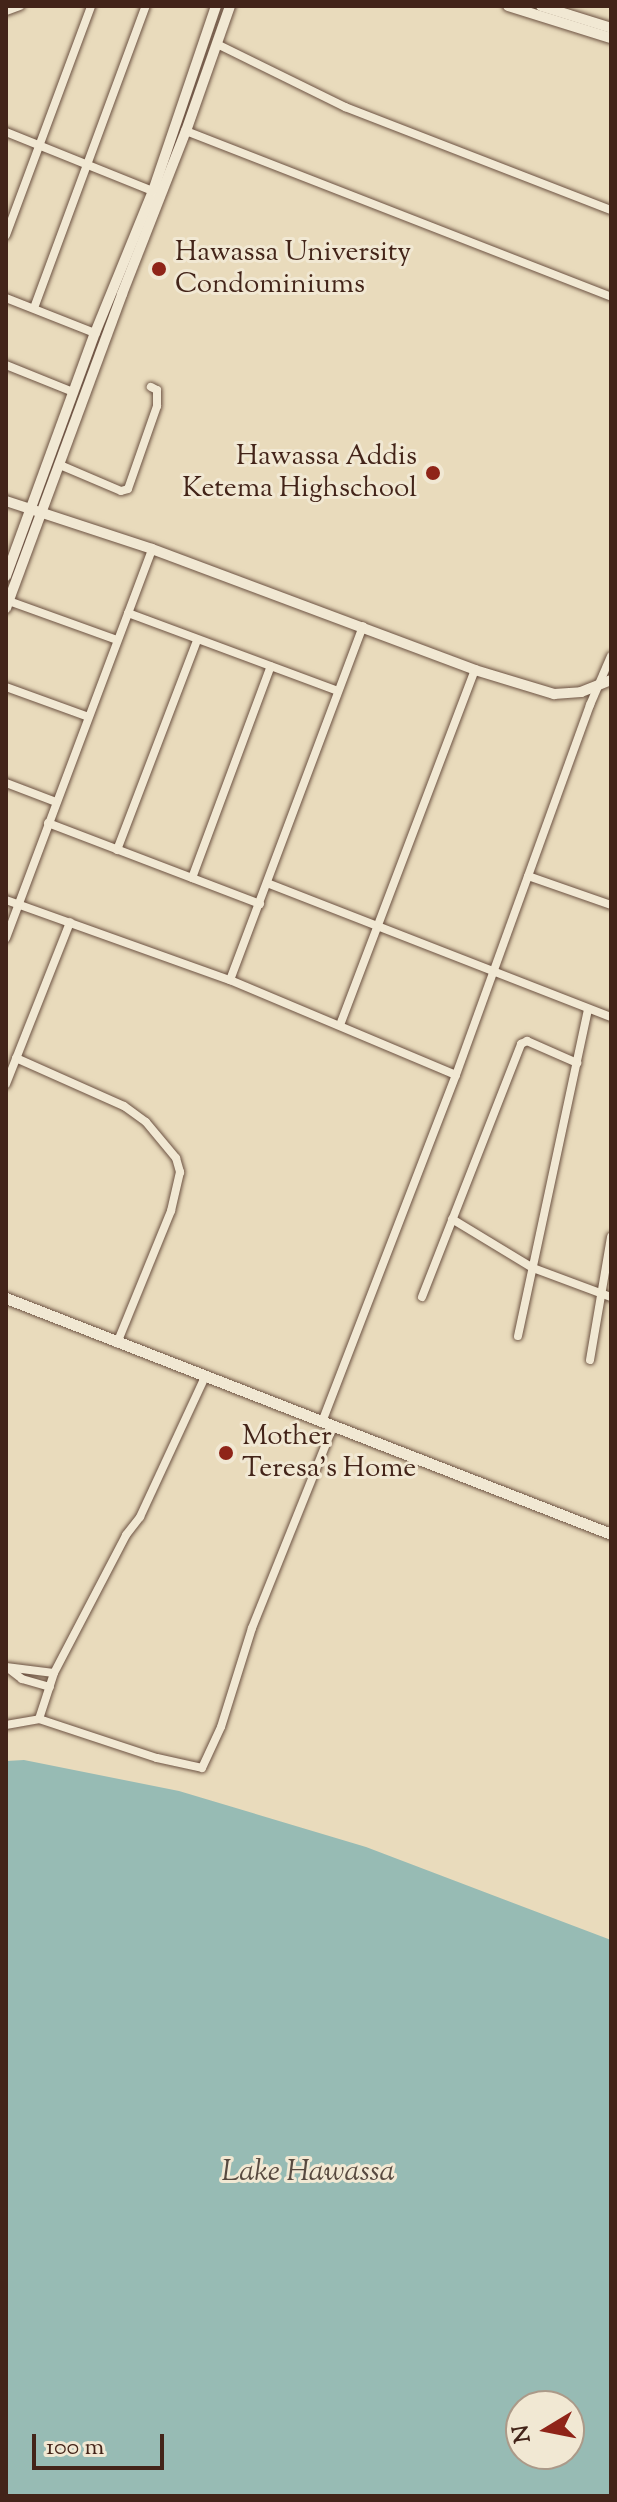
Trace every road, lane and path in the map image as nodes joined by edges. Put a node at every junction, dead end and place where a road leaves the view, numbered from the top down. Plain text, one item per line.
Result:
1 (20, 6) edge
2 (91, 6) edge
3 (146, 6) edge
4 (216, 6) edge
5 (230, 6) edge
6 (508, 6) edge
7 (541, 6) edge
8 (6, 11) edge
9 (611, 28) edge
10 (611, 38) edge
11 (217, 44) junction
12 (186, 131) junction
13 (6, 132) edge
14 (41, 146) junction
15 (89, 168) junction
16 (153, 191) junction
17 (611, 210) edge
18 (6, 235) edge
19 (611, 297) edge
20 (6, 298) edge
21 (34, 308) junction
22 (95, 333) junction
23 (6, 365) edge
24 (151, 387) dead end
25 (73, 392) junction
26 (60, 465) junction
27 (6, 501) edge
28 (37, 512) junction
29 (152, 549) junction
30 (6, 576) edge
31 (7, 603) edge
32 (128, 613) junction
33 (363, 626) junction
34 (117, 640) junction
35 (197, 640) junction
36 (611, 656) edge
37 (271, 666) junction
38 (475, 670) junction
39 (607, 680) edge
40 (6, 687) edge
41 (338, 691) junction
42 (86, 716) junction
43 (6, 783) edge
44 (56, 802) junction
45 (48, 823) junction
46 (117, 850) junction
47 (528, 876) junction
48 (192, 878) junction
49 (267, 883) junction
50 (6, 900) edge
51 (18, 904) junction
52 (260, 904) junction
53 (611, 905) edge
54 (70, 922) junction
55 (376, 923) junction
56 (6, 938) edge
57 (494, 972) junction
58 (230, 980) junction
59 (588, 1009) junction
60 (611, 1017) edge
61 (340, 1025) junction
62 (16, 1058) junction
63 (577, 1063) junction
64 (456, 1075) junction
65 (6, 1084) edge
66 (452, 1219) junction
67 (611, 1237) edge
68 (533, 1268) junction
69 (601, 1294) junction
70 (422, 1297) dead end
71 (611, 1297) edge
72 (6, 1298) edge
73 (518, 1336) dead end
74 (117, 1343) junction
75 (590, 1360) dead end
76 (205, 1377) junction
77 (328, 1424) junction
78 (611, 1534) edge
79 (7, 1667) edge
80 (54, 1673) junction
81 (50, 1687) junction
82 (39, 1719) junction
83 (6, 1725) edge

1 - 8 street
2 - 14 street
3 - 15 street
4 - 16 street
5 - 11 street
6 - 10 street
7 - 9 street
11 - 12 street
11 - 17 street
12 - 19 street
12 - 26 street
13 - 14 street
14 - 15 street
14 - 18 street
15 - 16 street
15 - 21 street
16 - 22 street
20 - 21 street
21 - 22 street
22 - 25 street
23 - 25 street
24 - 26 street
25 - 28 street
26 - 28 street
27 - 28 street
28 - 29 street
28 - 30 street
28 - 31 street
29 - 32 street
29 - 33 street
31 - 34 street
32 - 34 street
32 - 35 street
33 - 38 street
33 - 41 street
34 - 42 street
35 - 37 street
35 - 46 street
36 - 39 street
37 - 41 street
37 - 48 street
38 - 39 street
38 - 55 street
39 - 47 street
40 - 42 street
41 - 49 street
42 - 44 street
43 - 44 street
44 - 45 street
45 - 46 street
45 - 51 street
46 - 48 street
47 - 53 street
47 - 57 street
48 - 52 street
49 - 52 street
49 - 55 street
50 - 51 street
51 - 54 street
51 - 56 street
52 - 58 street
54 - 58 street
54 - 62 street
55 - 57 street
55 - 61 street
57 - 59 street
57 - 64 street
58 - 61 street
59 - 60 street
59 - 63 street
61 - 64 street
62 - 65 street
62 - 74 street
63 - 66 street
63 - 68 street
64 - 77 street
66 - 68 street
66 - 70 street
67 - 69 street
68 - 69 street
68 - 73 street
69 - 71 street
69 - 75 street
72 - 74 main road
74 - 76 main road
76 - 77 main road
76 - 80 street
77 - 78 main road
77 - 82 street
79 - 80 street
79 - 81 street
80 - 81 street
81 - 82 street
82 - 83 street

